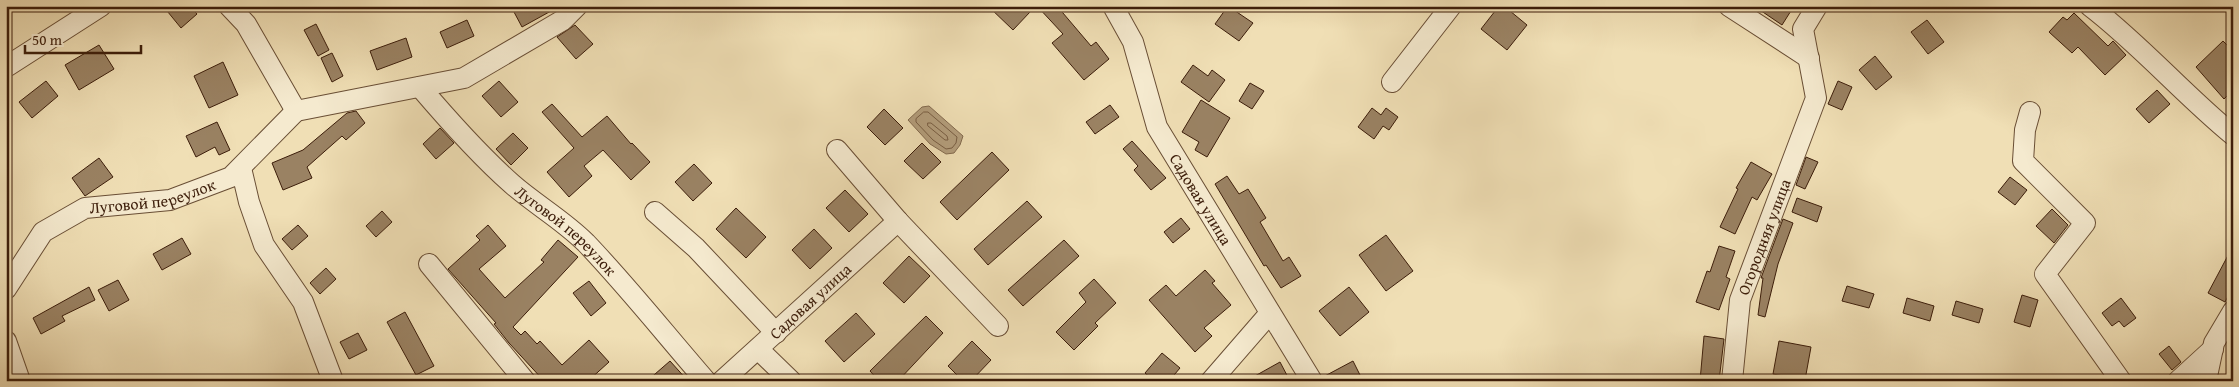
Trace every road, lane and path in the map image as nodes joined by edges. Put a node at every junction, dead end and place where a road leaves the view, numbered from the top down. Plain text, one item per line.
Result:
1 (101, 6) edge
2 (229, 6) edge
3 (577, 6) edge
4 (1113, 6) edge
5 (1451, 6) edge
6 (1729, 6) edge
7 (1817, 6) edge
8 (2090, 6) edge
9 (1809, 58) junction
10 (6, 67) edge
11 (1392, 82) dead end
12 (420, 86) junction
13 (296, 111) junction
14 (2030, 112) dead end
15 (2233, 135) edge
16 (837, 150) dead end
17 (241, 168) junction
18 (655, 212) dead end
19 (898, 221) junction
20 (429, 264) dead end
21 (6, 289) edge
22 (2233, 312) edge
23 (1270, 313) junction
24 (998, 326) dead end
25 (776, 333) junction
26 (6, 341) edge
27 (758, 348) junction
28 (2213, 349) junction
29 (20, 381) edge
30 (333, 381) edge
31 (525, 381) edge
32 (706, 381) edge
33 (722, 381) edge
34 (791, 381) edge
35 (1211, 381) edge
36 (1312, 381) edge
37 (1732, 381) edge
38 (2121, 381) edge
39 (2178, 381) edge
40 (2206, 381) edge

1 - 10 street
2 - 13 street
3 - 12 street
4 - 23 street, Садовая улица
5 - 11 street
6 - 9 street
7 - 9 street
8 - 15 street
9 - 37 street, Огородняя улица
12 - 13 street
12 - 32 street, Луговой переулок
13 - 17 street, Луговой переулок
14 - 38 street
16 - 19 street
17 - 21 street, Луговой переулок
17 - 30 street
18 - 25 street
19 - 24 street
19 - 25 street, Садовая улица
20 - 31 street
22 - 28 street
23 - 35 street
23 - 36 street, Садовая улица
25 - 27 street, Садовая улица
26 - 29 street
27 - 33 street, Садовая улица
27 - 34 street
28 - 39 street
28 - 40 street

